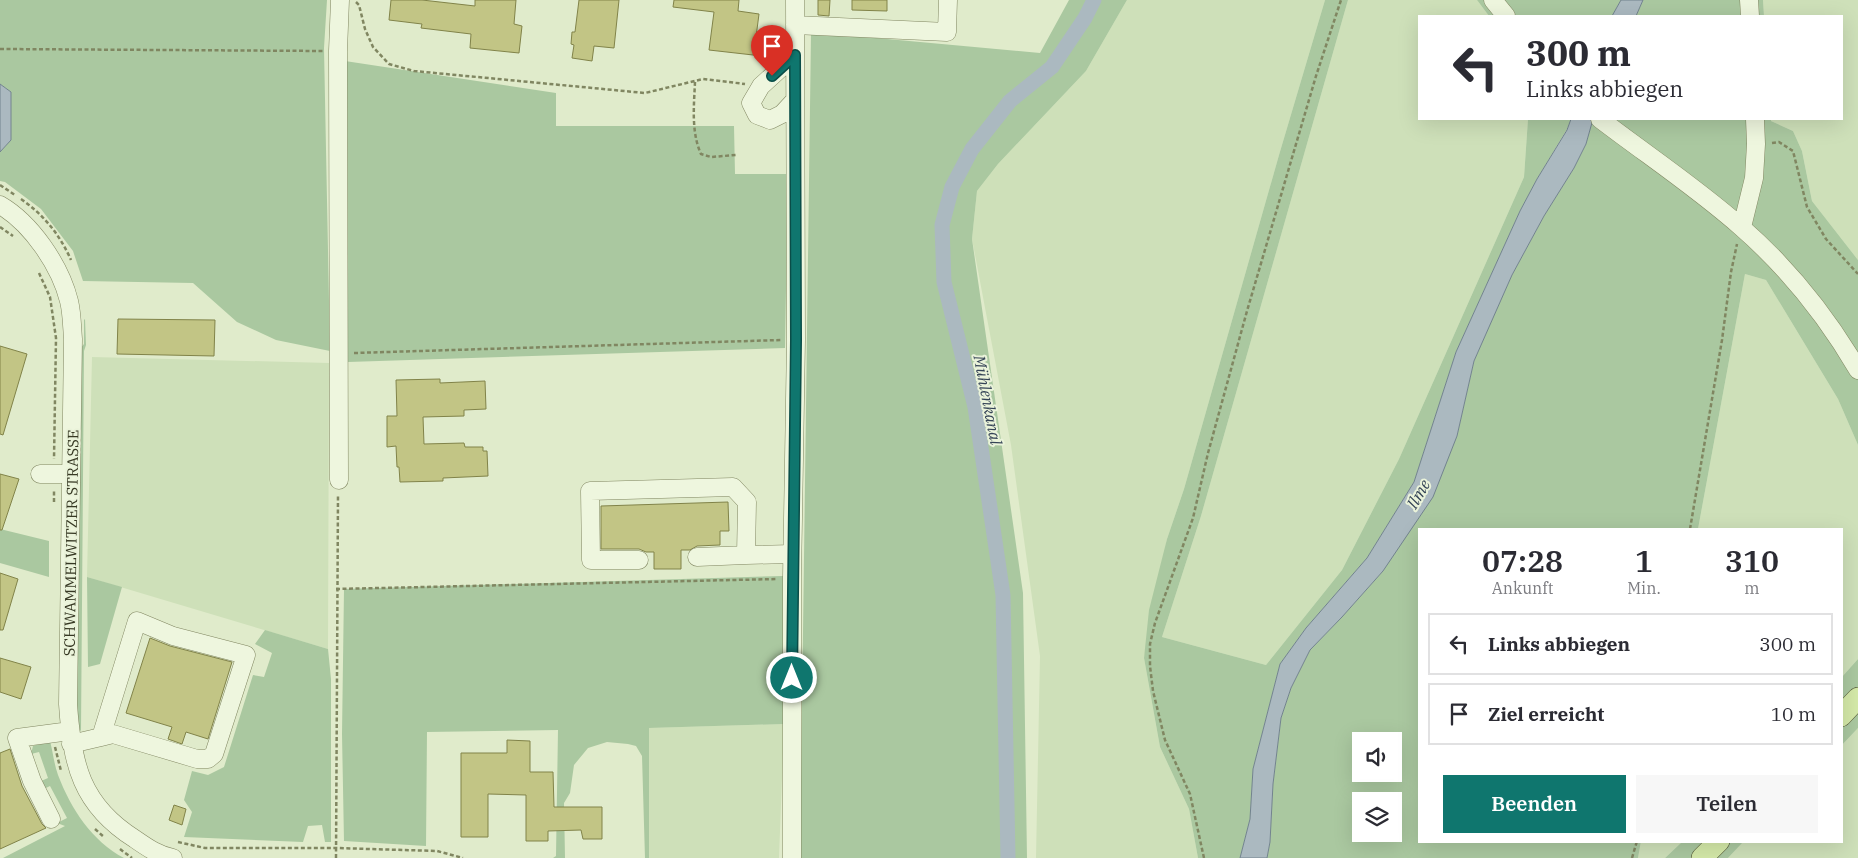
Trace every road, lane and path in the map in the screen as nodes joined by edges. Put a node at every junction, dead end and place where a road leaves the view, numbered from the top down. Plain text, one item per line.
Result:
1 (340, 0) edge
2 (353, 0) edge
3 (795, 0) edge
4 (948, 0) edge
5 (1341, 0) edge
6 (1493, 0) edge
7 (1750, 0) edge
8 (1505, 15) edge
9 (1750, 15) edge
10 (795, 25) junction
11 (0, 49) edge
12 (338, 51) junction
13 (795, 55) junction
14 (695, 81) junction
15 (762, 86) junction
16 (795, 100) junction
17 (1601, 120) edge
18 (1755, 120) edge
19 (1756, 144) junction
20 (736, 154) dead end
21 (0, 205) edge
22 (1742, 227) junction
23 (1858, 274) edge
24 (796, 340) junction
25 (338, 353) junction
26 (1858, 370) edge
27 (40, 474) dead end
28 (71, 474) junction
29 (339, 480) joint
30 (1690, 528) edge
31 (792, 554) junction
32 (746, 555) junction
33 (697, 557) dead end
34 (639, 560) dead end
35 (792, 578) junction
36 (336, 589) junction
37 (1858, 698) edge
38 (1843, 714) edge
39 (101, 736) junction
40 (71, 738) junction
41 (52, 820) dead end
42 (1636, 843) edge
43 (1717, 843) edge
44 (164, 857) edge
45 (336, 858) edge
46 (792, 858) edge
47 (1204, 858) edge
48 (1632, 858) edge
49 (1702, 858) edge

1 - 12 street
2 - 14 path
3 - 10 street
4 - 10 street
5 - 47 path
6 - 8 street
7 - 9 street
10 - 13 street
11 - 12 path
12 - 25 street
13 - 15 street
13 - 16 street
14 - 15 path
14 - 20 path
15 - 16 street
16 - 24 street
17 - 22 street
18 - 19 street
19 - 22 street
19 - 23 path
21 - 28 street, SCHWAMMELWITZER STRASSE
22 - 26 street
22 - 30 path
24 - 25 path
24 - 31 street
25 - 29 street
27 - 28 street
28 - 40 street, SCHWAMMELWITZER STRASSE
29 - 36 path
31 - 32 street
31 - 35 street
32 - 33 street
32 - 34 street
35 - 36 path
35 - 46 street
36 - 45 path
37 - 38 main road
39 - 39 street
39 - 40 street
40 - 41 street
40 - 44 street, SCHWAMMELWITZER STRASSE
42 - 48 path
43 - 49 main road

